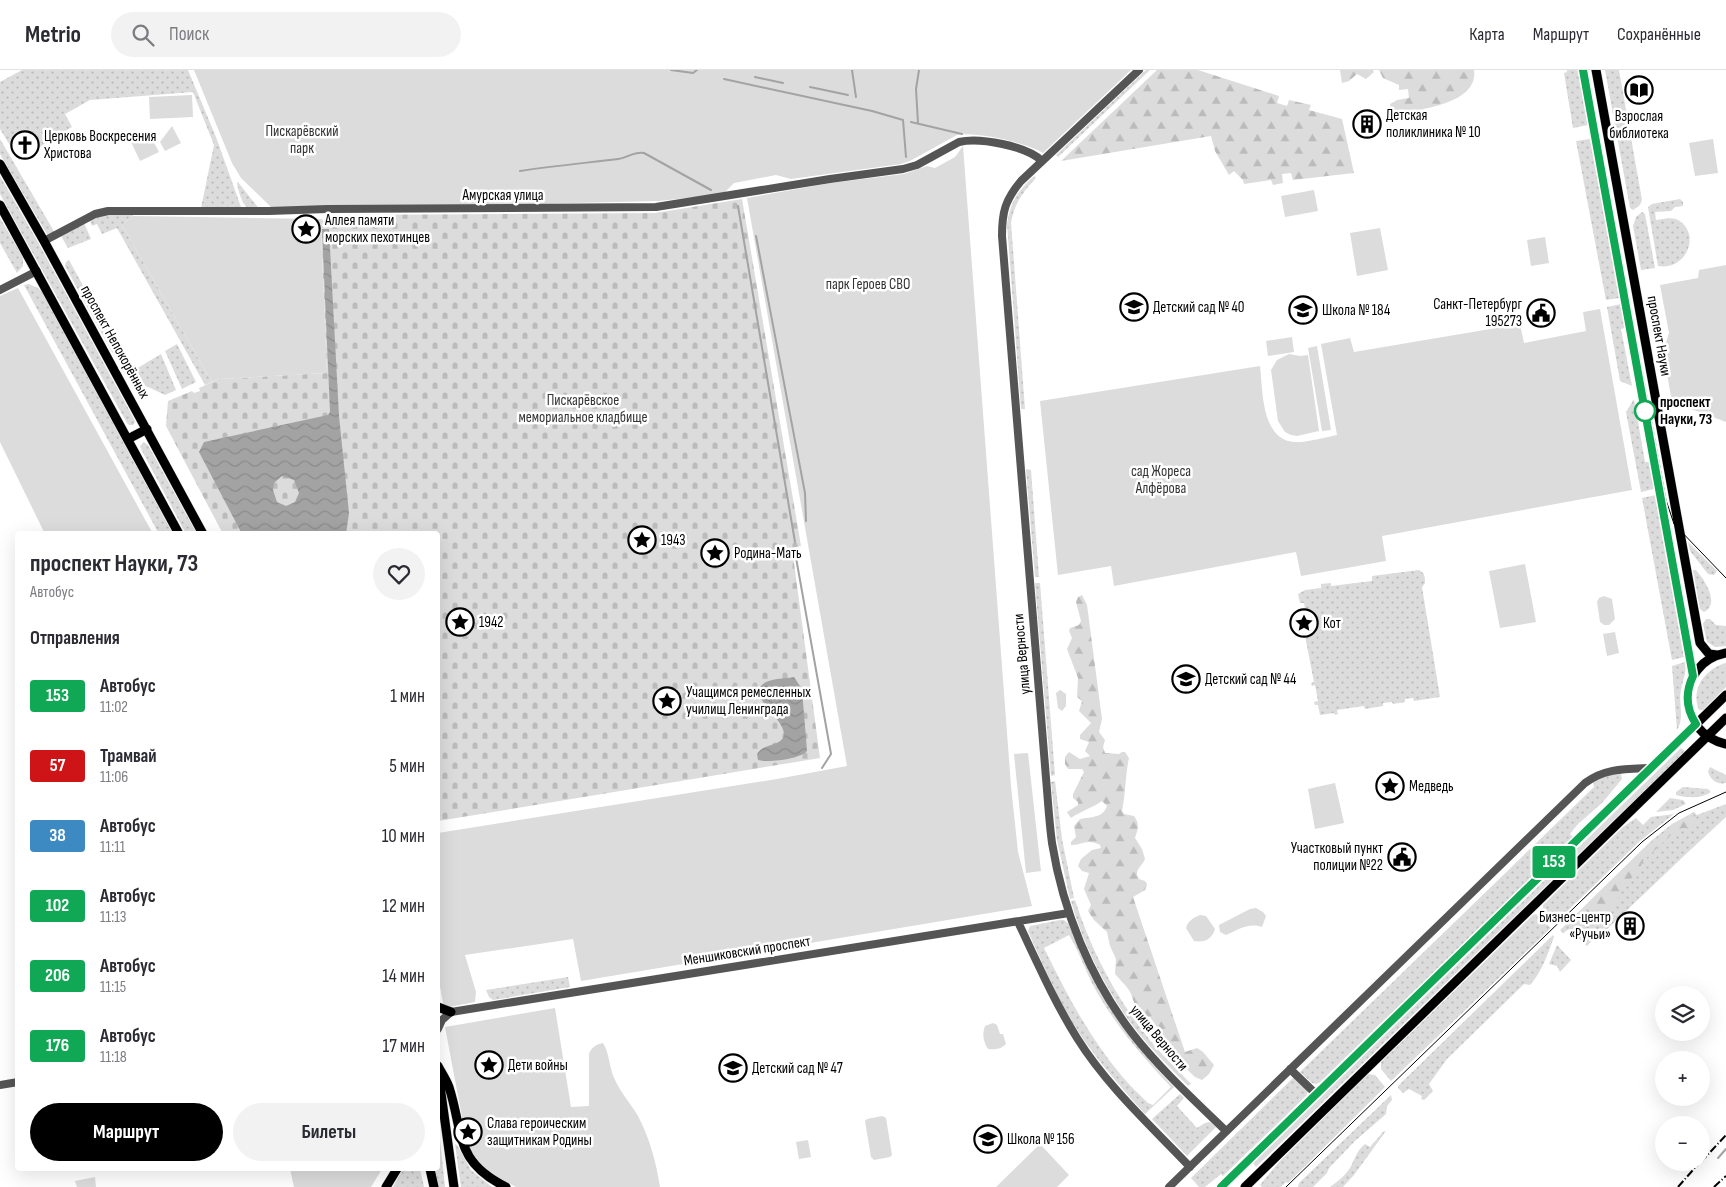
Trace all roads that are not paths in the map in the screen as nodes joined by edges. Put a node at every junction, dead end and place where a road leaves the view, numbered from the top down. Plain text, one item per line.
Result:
1 (1139, 70) edge
2 (1583, 70) edge
3 (1596, 70) edge
4 (1042, 161) junction
5 (0, 164) edge
6 (0, 205) edge
7 (44, 242) junction
8 (37, 272) junction
9 (0, 290) edge
10 (147, 429) junction
11 (128, 439) junction
12 (178, 531) edge
13 (201, 531) edge
14 (1691, 588) junction
15 (1678, 590) junction
16 (1722, 654) edge
17 (1693, 676) junction
18 (1726, 695) edge
19 (1726, 718) edge
20 (1696, 724) junction
21 (1708, 736) junction
22 (1726, 744) edge
23 (1650, 768) junction
24 (1069, 913) junction
25 (1018, 922) junction
26 (440, 1008) edge
27 (451, 1012) junction
28 (440, 1024) edge
29 (1290, 1069) junction
30 (440, 1070) edge
31 (15, 1082) edge
32 (0, 1085) edge
33 (440, 1086) edge
34 (1316, 1094) junction
35 (1226, 1132) junction
36 (1190, 1167) junction
37 (396, 1171) edge
38 (430, 1171) edge
39 (386, 1187) edge
40 (434, 1187) edge
41 (454, 1187) edge
42 (506, 1187) edge
43 (1169, 1187) edge
44 (1221, 1187) edge
45 (1245, 1187) edge

1 - 4 street, улица Верности
2 - 15 main road, проспект Науки
3 - 14 main road, проспект Науки
4 - 7 street, Амурская улица
4 - 24 street, улица Верности
5 - 7 main road, проспект Непокорённых
6 - 8 main road
7 - 10 main road, проспект Непокорённых
8 - 9 street
8 - 11 main road
10 - 11 main road
10 - 13 main road, проспект Непокорённых
11 - 12 main road
14 - 15 main road
14 - 16 main road, проспект Науки
15 - 17 main road, проспект Науки
16 - 17 main road, проспект Науки
17 - 20 main road, проспект Науки
18 - 20 main road
19 - 21 main road
20 - 21 main road, проспект Науки
20 - 23 main road
21 - 22 main road, проспект Науки
21 - 45 main road
23 - 29 street
23 - 34 main road
24 - 25 street, Меншиковский проспект
24 - 35 street, улица Верности
25 - 27 street, Меншиковский проспект
25 - 36 street
26 - 27 main road
27 - 28 street
29 - 34 street
29 - 35 street
30 - 42 main road
31 - 32 street
33 - 41 main road
34 - 44 main road
35 - 36 street
36 - 43 street
37 - 39 main road
38 - 40 main road

